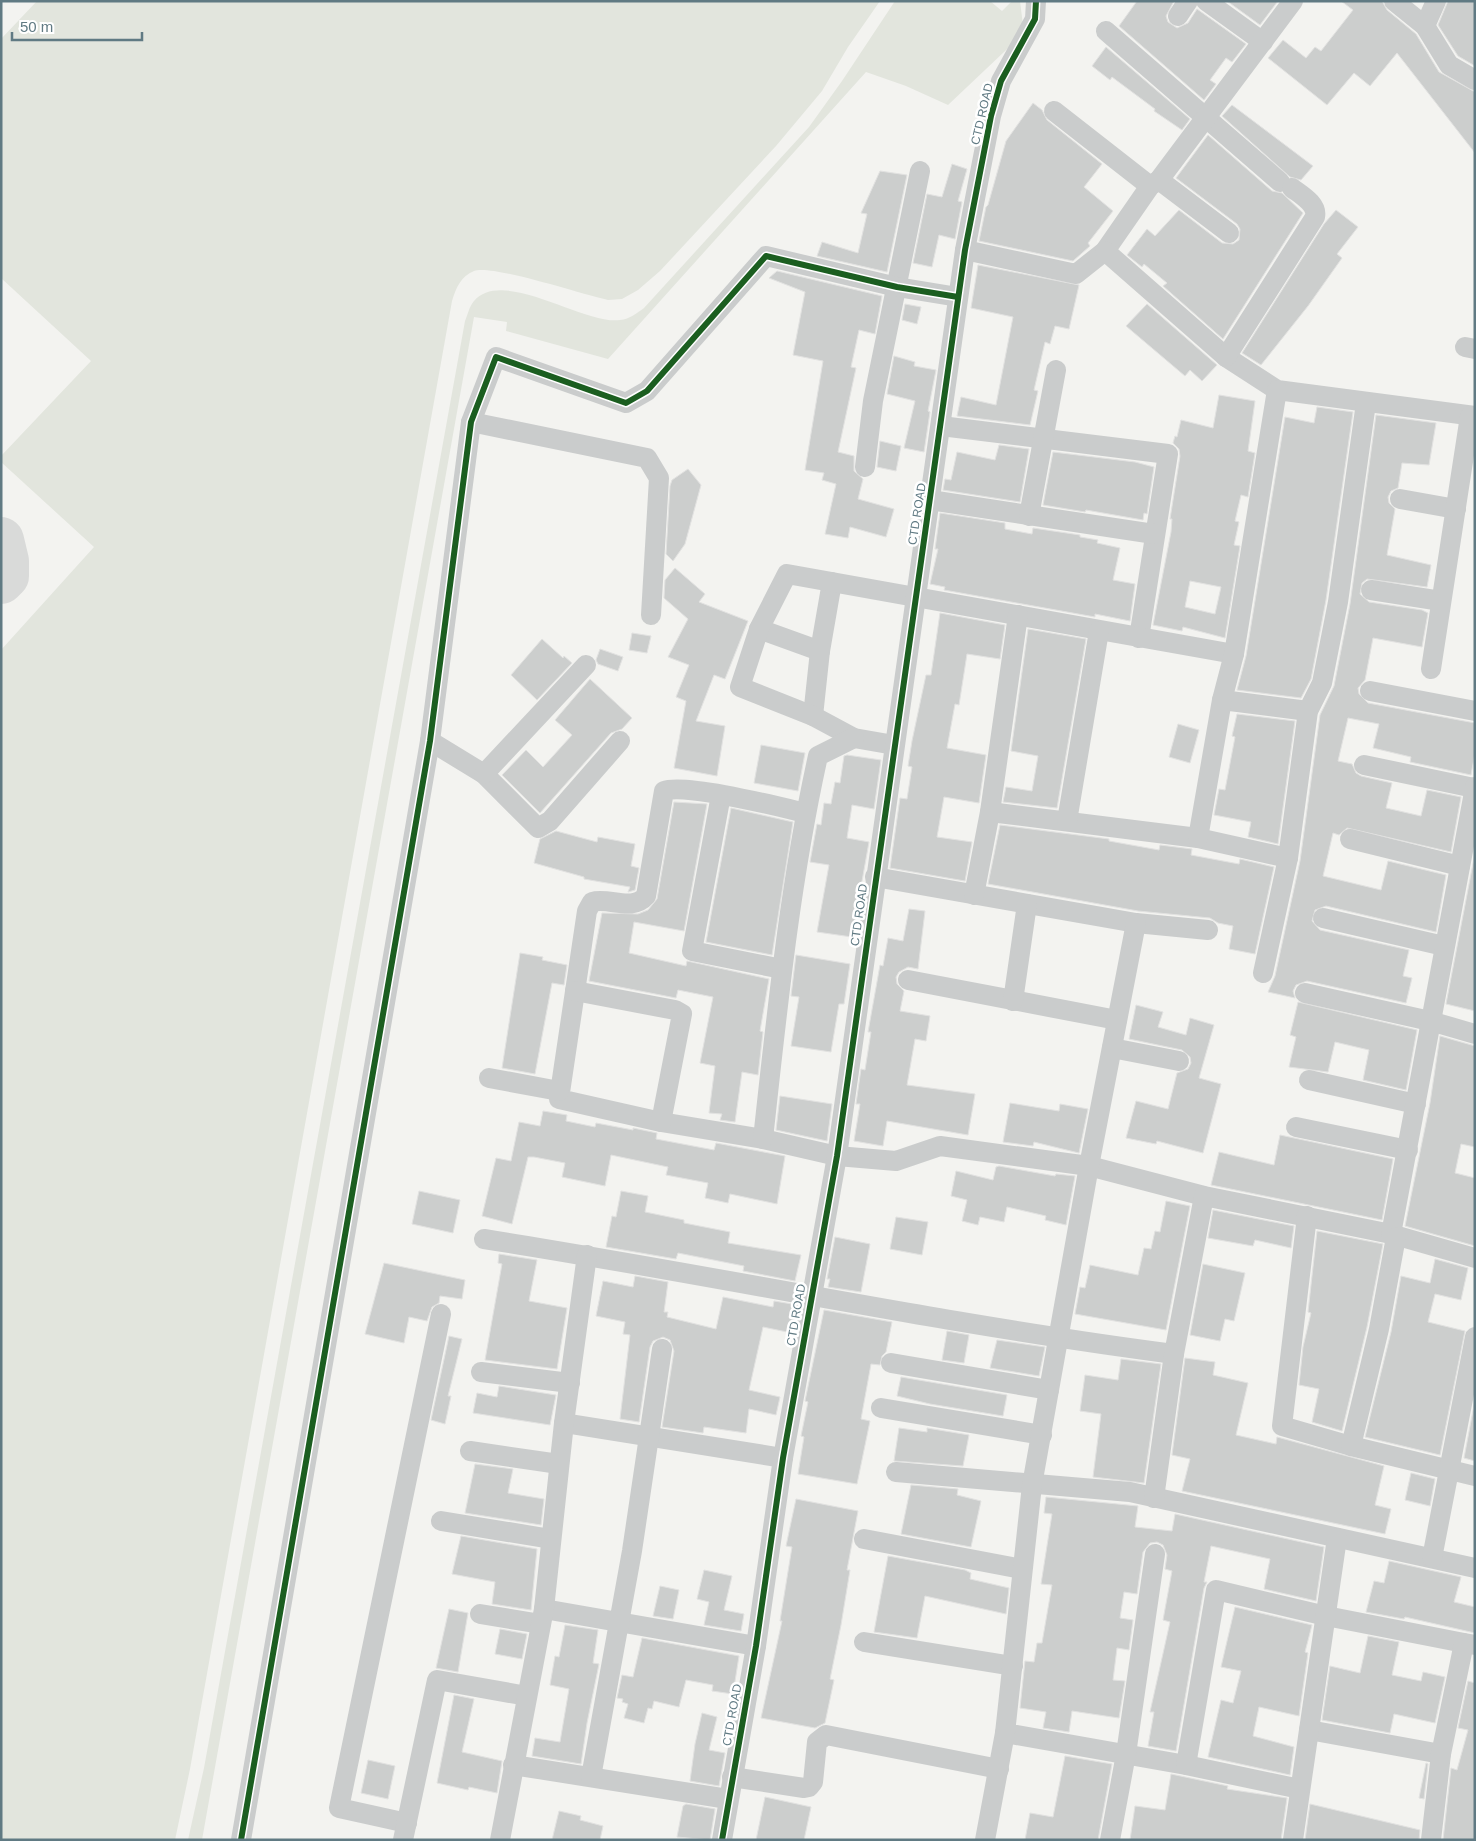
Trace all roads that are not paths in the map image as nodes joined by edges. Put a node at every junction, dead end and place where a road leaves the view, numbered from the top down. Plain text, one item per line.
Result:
1 (1036, 1) edge
2 (1206, 1) edge
3 (1293, 1) edge
4 (1394, 1) edge
5 (1436, 1) edge
6 (1425, 26) junction
7 (1106, 31) dead end
8 (1263, 42) junction
9 (1475, 80) edge
10 (1054, 111) dead end
11 (1206, 116) junction
12 (920, 171) dead end
13 (1154, 183) junction
14 (1229, 234) dead end
15 (965, 250) junction
16 (1105, 251) junction
17 (897, 287) junction
18 (958, 297) junction
19 (1226, 357) junction
20 (1056, 370) dead end
21 (1277, 390) junction
22 (1366, 403) junction
23 (1472, 416) edge
24 (471, 422) junction
25 (941, 426) junction
26 (1041, 440) junction
27 (865, 467) dead end
28 (1400, 499) dead end
29 (930, 500) junction
30 (1456, 509) junction
31 (1028, 516) junction
32 (1154, 534) junction
33 (832, 582) junction
34 (1371, 590) dead end
35 (915, 597) junction
36 (1441, 601) junction
37 (1018, 615) junction
38 (651, 616) dead end
39 (759, 629) junction
40 (1098, 631) junction
41 (1140, 638) junction
42 (820, 651) junction
43 (1234, 654) junction
44 (586, 665) dead end
45 (1430, 669) dead end
46 (1370, 691) dead end
47 (1222, 700) junction
48 (1308, 711) junction
49 (1475, 711) edge
50 (813, 716) junction
51 (854, 738) junction
52 (430, 741) junction
53 (620, 742) dead end
54 (894, 745) junction
55 (1364, 765) dead end
56 (484, 774) junction
57 (1475, 787) edge
58 (721, 795) junction
59 (990, 812) junction
60 (806, 813) junction
61 (1068, 821) junction
62 (1198, 838) junction
63 (1350, 839) dead end
64 (1288, 858) junction
65 (1460, 866) junction
66 (876, 877) junction
67 (974, 895) junction
68 (1027, 904) junction
69 (1323, 918) dead end
70 (1136, 923) junction
71 (1208, 930) dead end
72 (1444, 946) junction
73 (782, 969) junction
74 (1263, 973) dead end
75 (908, 980) dead end
76 (575, 991) junction
77 (1305, 993) dead end
78 (1014, 1001) junction
79 (1117, 1020) junction
80 (1430, 1021) junction
81 (1475, 1034) edge
82 (1112, 1048) junction
83 (1179, 1061) dead end
84 (489, 1078) dead end
85 (1309, 1080) dead end
86 (560, 1091) junction
87 (1416, 1104) junction
88 (661, 1122) junction
89 (1296, 1127) dead end
90 (763, 1139) junction
91 (1408, 1150) junction
92 (837, 1156) junction
93 (1089, 1166) junction
94 (1204, 1196) junction
95 (1307, 1216) junction
96 (1394, 1235) junction
97 (484, 1239) dead end
98 (587, 1255) junction
99 (1475, 1258) edge
100 (811, 1295) junction
101 (441, 1314) dead end
102 (1058, 1339) junction
103 (662, 1349) dead end
104 (1474, 1349) edge
105 (1174, 1354) junction
106 (891, 1362) dead end
107 (481, 1372) dead end
108 (570, 1383) junction
109 (1050, 1390) junction
110 (881, 1408) dead end
111 (564, 1423) junction
112 (1042, 1435) junction
113 (648, 1437) junction
114 (1351, 1446) junction
115 (470, 1451) dead end
116 (783, 1458) junction
117 (559, 1464) junction
118 (1449, 1469) junction
119 (896, 1472) dead end
120 (1475, 1476) edge
121 (1032, 1485) junction
122 (1154, 1498) junction
123 (441, 1521) dead end
124 (1337, 1538) junction
125 (551, 1539) junction
126 (864, 1539) dead end
127 (1155, 1554) dead end
128 (1432, 1558) junction
129 (1475, 1568) edge
130 (1022, 1569) junction
131 (480, 1614) dead end
132 (542, 1616) junction
133 (1326, 1616) junction
134 (618, 1622) junction
135 (864, 1642) dead end
136 (1469, 1644) edge
137 (756, 1646) junction
138 (1013, 1666) junction
139 (527, 1696) junction
140 (1309, 1730) junction
141 (1005, 1733) junction
142 (1126, 1754) junction
143 (1441, 1754) junction
144 (513, 1765) junction
145 (1186, 1765) junction
146 (999, 1769) junction
147 (591, 1777) junction
148 (732, 1777) junction
149 (1300, 1789) junction
150 (728, 1799) junction
151 (405, 1832) edge
152 (241, 1840) edge
153 (500, 1840) edge
154 (722, 1840) edge
155 (985, 1840) edge
156 (1110, 1840) edge
157 (1293, 1840) edge
158 (1431, 1840) edge

1 - 15 street, CTD ROAD
2 - 8 street
3 - 8 street
4 - 6 street
5 - 6 street
6 - 9 street
7 - 11 street
8 - 11 street
10 - 13 street
11 - 13 street
11 - 19 street
12 - 17 street
13 - 14 street
13 - 16 street
15 - 16 street
15 - 18 street, CTD ROAD
16 - 19 street
17 - 18 street
17 - 24 street
17 - 27 street
18 - 25 street, CTD ROAD
19 - 21 street
20 - 26 street
21 - 22 street
21 - 43 street
22 - 23 street
22 - 48 street
23 - 30 street
24 - 38 street
24 - 52 street
25 - 26 street
25 - 29 street, CTD ROAD
26 - 31 street
26 - 32 street
28 - 30 street
29 - 31 street
29 - 35 street, CTD ROAD
30 - 36 street
31 - 32 street
32 - 41 street
33 - 35 street
33 - 39 street
33 - 42 street
34 - 36 street
35 - 37 street
35 - 54 street, CTD ROAD
36 - 45 street
37 - 40 street
37 - 59 street
39 - 42 street
39 - 50 street
40 - 41 street
40 - 61 street
41 - 43 street
42 - 50 street
43 - 47 street
44 - 56 street
46 - 49 street
47 - 48 street
47 - 62 street
48 - 64 street
50 - 51 street
51 - 54 street
51 - 60 street
52 - 56 street
52 - 152 street
53 - 56 street
54 - 66 street, CTD ROAD
55 - 57 street
57 - 65 street
58 - 60 street
58 - 73 street
58 - 76 street
59 - 61 street
59 - 67 street
60 - 73 street
61 - 62 street
62 - 64 street
63 - 65 street
64 - 74 street
65 - 72 street
66 - 67 street
66 - 92 street, CTD ROAD
67 - 68 street
68 - 70 street
68 - 78 street
69 - 72 street
70 - 71 street
70 - 79 street
72 - 80 street
73 - 90 street
75 - 78 street
76 - 86 street
76 - 88 street
77 - 80 street
78 - 79 street
79 - 82 street
80 - 81 street
80 - 87 street
82 - 83 street
82 - 93 street
84 - 86 street
85 - 87 street
86 - 88 street
87 - 91 street
88 - 90 street
89 - 91 street
90 - 92 street
91 - 96 street
92 - 93 street
92 - 100 street, CTD ROAD
93 - 94 street
93 - 102 street
94 - 95 street
94 - 105 street
95 - 96 street
95 - 114 street
96 - 99 street
96 - 114 street
97 - 98 street
98 - 100 street
98 - 108 street
100 - 102 street
100 - 116 street, CTD ROAD
101 - 151 street
102 - 105 street
102 - 109 street
103 - 113 street
104 - 118 street
105 - 122 street
106 - 109 street
107 - 108 street
108 - 111 street
109 - 112 street
110 - 112 street
111 - 113 street
111 - 117 street
112 - 121 street
113 - 116 street
113 - 134 street
114 - 118 street
115 - 117 street
116 - 137 street, CTD ROAD
117 - 125 street
118 - 120 street
118 - 128 street
119 - 121 street
121 - 122 street
121 - 130 street
122 - 124 street
123 - 125 street
124 - 128 street
124 - 133 street
125 - 132 street
126 - 130 street
127 - 142 street
128 - 129 street
130 - 138 street
131 - 132 street
132 - 134 street
132 - 139 street
133 - 136 street
133 - 140 street
133 - 145 street
134 - 137 street
134 - 147 street
135 - 138 street
136 - 143 street
137 - 148 street, CTD ROAD
138 - 141 street
139 - 144 street
139 - 151 street
140 - 143 street
140 - 149 street
141 - 142 street
141 - 146 street
142 - 145 street
142 - 156 street
143 - 158 street
144 - 147 street
144 - 153 street
145 - 149 street
146 - 148 street
146 - 155 street
147 - 150 street
148 - 150 street, CTD ROAD
149 - 157 street
150 - 154 street, CTD ROAD

